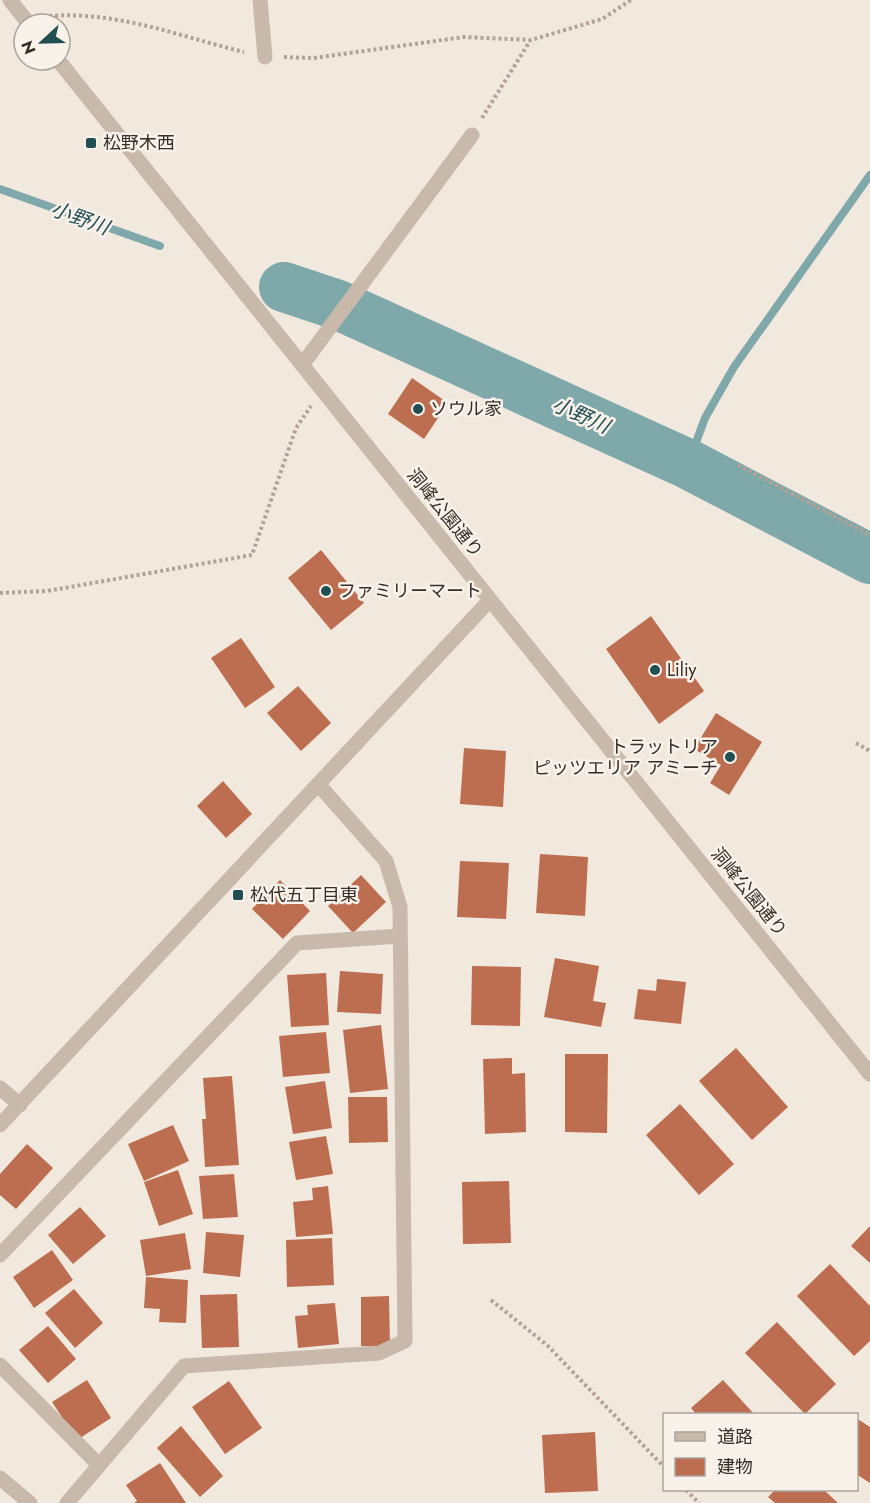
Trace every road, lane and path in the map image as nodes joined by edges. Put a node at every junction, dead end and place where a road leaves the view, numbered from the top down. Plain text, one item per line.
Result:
1 (10, 0) edge
2 (260, 0) edge
3 (631, 0) edge
4 (20, 12) edge
5 (266, 57) dead end
6 (68, 72) edge
7 (472, 135) joint
8 (302, 364) junction
9 (322, 390) junction
10 (738, 465) dead end
11 (870, 535) edge
12 (0, 593) edge
13 (490, 600) junction
14 (856, 743) dead end
15 (870, 751) edge
16 (318, 784) junction
17 (400, 936) junction
18 (870, 1074) edge
19 (0, 1088) edge
20 (20, 1104) junction
21 (0, 1125) edge
22 (0, 1255) edge
23 (491, 1300) dead end
24 (0, 1365) edge
25 (99, 1465) junction
26 (663, 1466) edge
27 (0, 1478) edge
28 (687, 1491) edge
29 (30, 1503) edge
30 (67, 1503) edge
31 (699, 1503) edge

1 - 4 street
2 - 5 street
3 - 7 path
6 - 8 street, 洞峰公園通り
7 - 8 street
8 - 9 street, 洞峰公園通り
9 - 12 path
9 - 13 street, 洞峰公園通り
10 - 11 path
13 - 16 street
13 - 18 street, 洞峰公園通り
14 - 15 path
16 - 17 street
16 - 20 street
17 - 22 street
17 - 25 street
19 - 20 street
20 - 21 street
23 - 26 path
24 - 25 street
25 - 30 street
27 - 29 street
28 - 31 path

